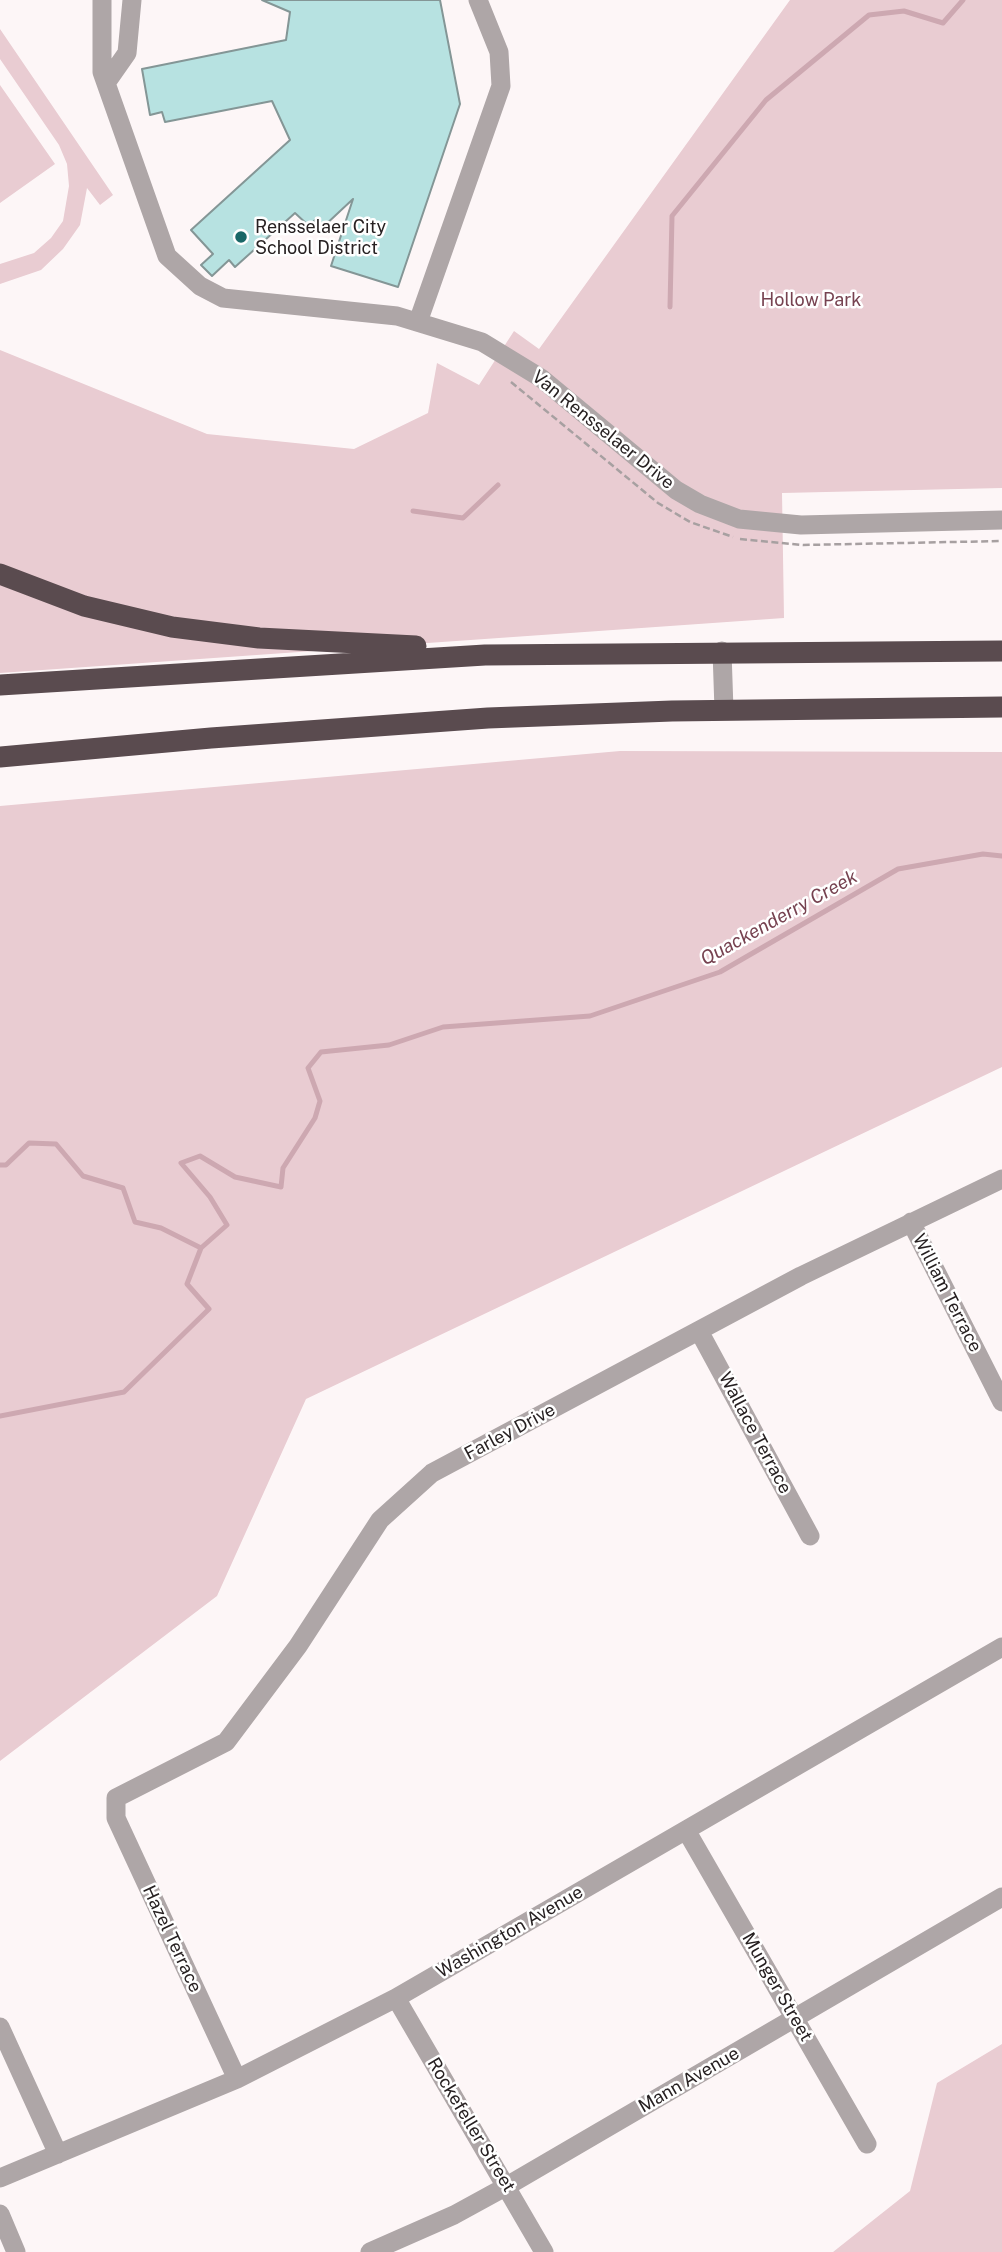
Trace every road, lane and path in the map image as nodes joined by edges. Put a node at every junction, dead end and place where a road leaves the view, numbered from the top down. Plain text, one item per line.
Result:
1 (102, 0) edge
2 (132, 0) edge
3 (478, 0) edge
4 (106, 83) junction
5 (418, 322) junction
6 (1002, 520) edge
7 (0, 574) edge
8 (722, 651) junction
9 (1002, 651) edge
10 (558, 653) junction
11 (0, 685) edge
12 (1002, 707) edge
13 (724, 710) junction
14 (0, 757) edge
15 (1002, 1179) edge
16 (911, 1222) junction
17 (699, 1331) junction
18 (1002, 1402) edge
19 (810, 1536) dead end
20 (1002, 1647) edge
21 (116, 1798) joint
22 (686, 1830) junction
23 (1002, 1897) edge
24 (396, 1998) junction
25 (795, 2018) junction
26 (0, 2027) edge
27 (237, 2079) junction
28 (867, 2144) dead end
29 (58, 2154) junction
30 (0, 2178) edge
31 (507, 2186) junction
32 (0, 2214) edge
33 (16, 2252) edge
34 (370, 2252) edge
35 (544, 2252) edge

1 - 4 street, Van Rensselaer Drive
2 - 4 street
3 - 5 street
4 - 5 street, Van Rensselaer Drive
5 - 6 street, Van Rensselaer Drive
7 - 10 highway
8 - 9 highway
8 - 10 highway
8 - 13 street
10 - 11 highway
12 - 13 highway
13 - 14 highway
15 - 16 street, Farley Drive
16 - 17 street, Farley Drive
16 - 18 street, William Terrace
17 - 19 street, Wallace Terrace
17 - 21 street, Farley Drive
20 - 22 street, Washington Avenue
21 - 27 street, Hazel Terrace
22 - 24 street, Washington Avenue
22 - 25 street, Munger Street
23 - 25 street, Mann Avenue
24 - 27 street, Washington Avenue
24 - 31 street, Rockefeller Street
25 - 28 street, Munger Street
25 - 31 street, Mann Avenue
26 - 29 street
27 - 29 street, Washington Avenue
29 - 30 street, Washington Avenue
31 - 34 street, Mann Avenue
31 - 35 street, Rockefeller Street
32 - 33 street

